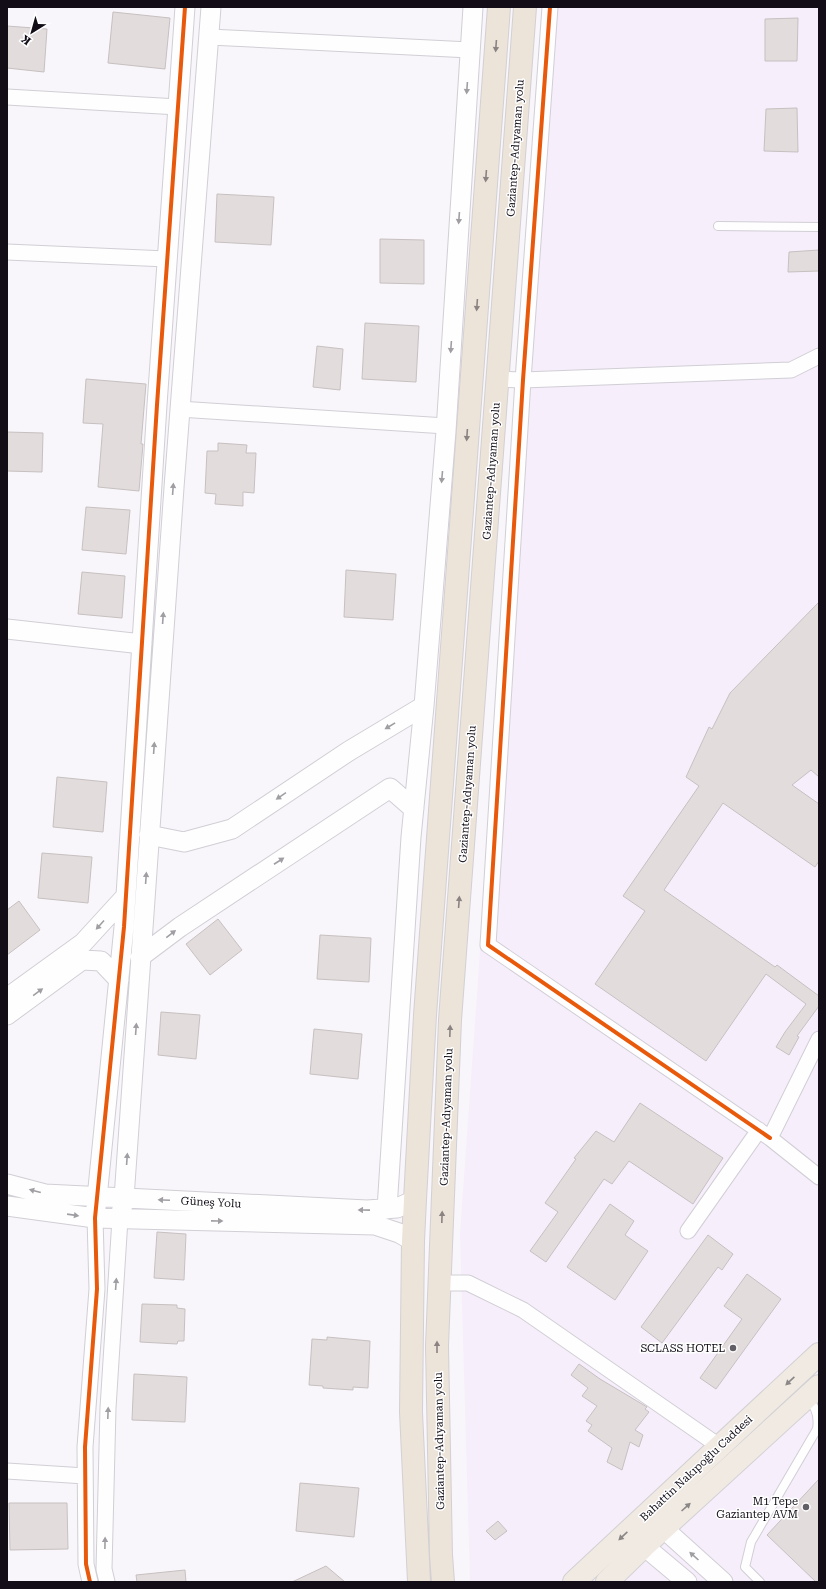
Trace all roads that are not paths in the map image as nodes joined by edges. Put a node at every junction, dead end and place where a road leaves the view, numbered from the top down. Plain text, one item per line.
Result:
1 (185, 7) edge
2 (211, 7) edge
3 (473, 7) edge
4 (499, 7) edge
5 (525, 7) edge
6 (550, 7) edge
7 (208, 37) junction
8 (470, 50) junction
9 (7, 97) edge
10 (178, 107) junction
11 (718, 226) dead end
12 (819, 227) edge
13 (7, 252) edge
14 (167, 259) junction
15 (819, 356) edge
16 (498, 380) junction
17 (523, 380) junction
18 (179, 409) junction
19 (446, 426) junction
20 (7, 629) edge
21 (142, 644) junction
22 (424, 706) junction
23 (414, 809) junction
24 (149, 835) junction
25 (126, 896) junction
26 (140, 958) junction
27 (119, 980) junction
28 (7, 998) edge
29 (7, 1015) edge
30 (819, 1039) edge
31 (764, 1134) junction
32 (819, 1178) edge
33 (7, 1184) edge
34 (97, 1196) junction
35 (124, 1198) junction
36 (415, 1200) junction
37 (7, 1206) edge
38 (387, 1209) junction
39 (95, 1218) junction
40 (120, 1219) junction
41 (688, 1232) dead end
42 (413, 1241) junction
43 (439, 1283) junction
44 (819, 1354) edge
45 (813, 1392) edge
46 (719, 1446) junction
47 (7, 1471) edge
48 (86, 1476) junction
49 (664, 1528) junction
50 (441, 1540) junction
51 (644, 1546) junction
52 (90, 1582) edge
53 (107, 1582) edge
54 (420, 1582) edge
55 (443, 1582) edge
56 (457, 1582) edge
57 (574, 1582) edge
58 (607, 1582) edge
59 (687, 1582) edge
60 (723, 1582) edge
61 (760, 1582) edge

1 - 10 street
2 - 7 street
3 - 8 street
4 -> 36 highway
5 - 16 highway, Gaziantep-Adıyaman yolu
6 - 17 street
7 - 8 street
7 - 18 street
8 -> 19 street
9 - 10 street
10 - 14 street
11 - 12 lane
13 - 14 street
14 - 21 street
15 - 17 street
16 - 17 street
43 -> 16 highway, Gaziantep-Adıyaman yolu
17 - 31 street
18 - 19 street
24 -> 18 street
19 -> 22 street
20 - 21 street
21 - 25 street
22 - 23 street
22 -> 24 street
26 -> 23 street
23 - 38 street
26 -> 24 street
25 - 27 street
25 -> 28 street
35 -> 26 street
29 -> 27 street
27 - 34 street
30 - 31 street
31 - 32 street
31 - 41 street
34 -> 33 street, Güneş Yolu
34 - 35 street, Güneş Yolu
34 - 39 street
38 -> 35 street, Güneş Yolu
35 - 40 street
36 - 38 street, Güneş Yolu
36 - 42 highway
37 -> 39 street, Güneş Yolu
39 - 40 street, Güneş Yolu
39 - 48 street
40 -> 42 street, Güneş Yolu
53 -> 40 street
42 - 54 highway
43 - 46 street
50 -> 43 highway, Gaziantep-Adıyaman yolu
44 -> 46 main road, Bahattin Nakıpoğlu Caddesi
49 -> 45 main road, Bahattin Nakıpoğlu Caddesi
45 - 61 lane
46 -> 57 main road, Bahattin Nakıpoğlu Caddesi
47 - 48 street
48 - 52 street
49 - 51 main road, Bahattin Nakıpoğlu Caddesi
60 -> 49 street
50 - 55 highway, Gaziantep-Adıyaman yolu
50 - 56 highway
51 - 58 main road, Bahattin Nakıpoğlu Caddesi
51 - 59 street

